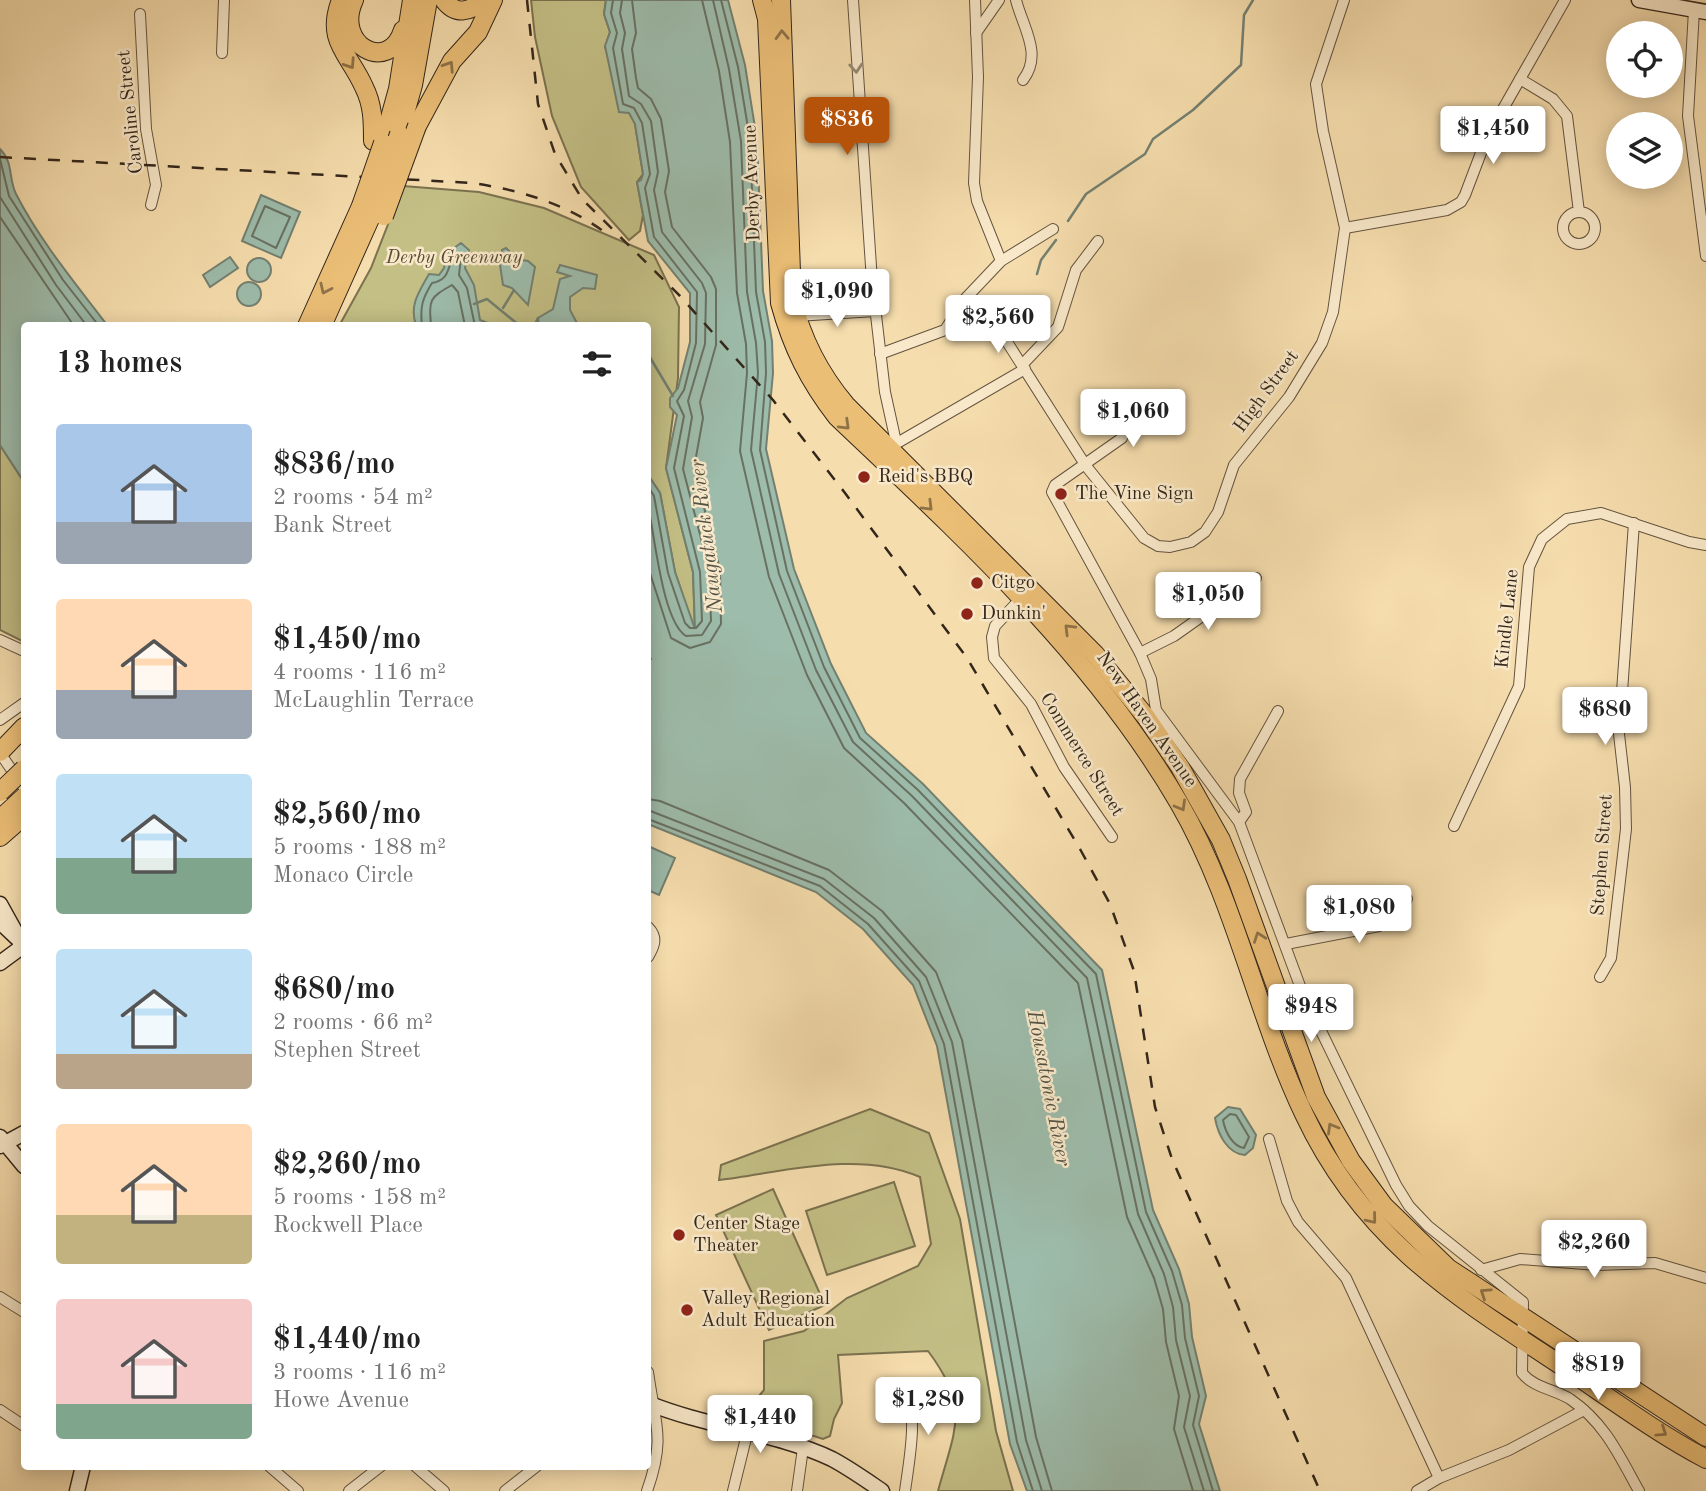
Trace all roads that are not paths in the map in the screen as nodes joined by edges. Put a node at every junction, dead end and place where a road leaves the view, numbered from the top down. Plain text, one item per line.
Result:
1 (224, 0) edge
2 (341, 0) edge
3 (354, 0) edge
4 (412, 0) edge
5 (429, 0) edge
6 (444, 0) edge
7 (482, 0) edge
8 (494, 0) edge
9 (762, 0) edge
10 (781, 0) edge
11 (853, 0) edge
12 (975, 0) edge
13 (999, 0) edge
14 (1016, 0) edge
15 (1344, 0) edge
16 (1565, 0) edge
17 (1639, 0) edge
18 (1700, 11) edge
19 (140, 14) dead end
20 (976, 33) junction
21 (222, 53) dead end
22 (1520, 79) junction
23 (1023, 80) dead end
24 (779, 120) junction
25 (378, 142) junction
26 (151, 205) dead end
27 (373, 211) junction
28 (1579, 212) dead end
29 (1345, 228) junction
30 (1053, 229) dead end
31 (1098, 241) dead end
32 (783, 252) junction
33 (1706, 256) edge
34 (1001, 261) junction
35 (875, 311) junction
36 (796, 316) junction
37 (309, 322) edge
38 (324, 322) edge
39 (330, 322) edge
40 (995, 323) dead end
41 (880, 354) junction
42 (1024, 367) junction
43 (1122, 406) dead end
44 (889, 449) junction
45 (1086, 466) junction
46 (1634, 523) junction
47 (1706, 545) edge
48 (1255, 578) dead end
49 (1025, 594) junction
50 (0, 640) edge
51 (21, 650) edge
52 (1140, 653) junction
53 (21, 705) edge
54 (1278, 711) dead end
55 (1144, 719) junction
56 (0, 720) edge
57 (21, 730) edge
58 (0, 752) edge
59 (21, 772) edge
60 (21, 784) edge
61 (21, 791) edge
62 (0, 792) edge
63 (21, 801) edge
64 (0, 809) edge
65 (21, 818) edge
66 (1239, 822) junction
67 (1454, 826) dead end
68 (1, 831) edge
69 (1112, 837) dead end
70 (1407, 899) dead end
71 (0, 904) edge
72 (0, 922) edge
73 (651, 931) edge
74 (21, 941) edge
75 (21, 942) edge
76 (21, 943) edge
77 (1286, 944) junction
78 (21, 946) edge
79 (651, 948) edge
80 (0, 951) edge
81 (0, 963) edge
82 (1600, 977) dead end
83 (1289, 1050) junction
84 (21, 1134) edge
85 (1269, 1139) dead end
86 (1, 1142) edge
87 (21, 1163) edge
88 (1481, 1270) junction
89 (1706, 1278) edge
90 (0, 1297) edge
91 (21, 1310) edge
92 (1525, 1320) junction
93 (1523, 1340) junction
94 (907, 1385) dead end
95 (651, 1405) edge
96 (0, 1410) edge
97 (1584, 1410) junction
98 (21, 1424) edge
99 (747, 1434) junction
100 (1706, 1437) edge
101 (803, 1448) junction
102 (1706, 1459) edge
103 (82, 1470) edge
104 (274, 1470) edge
105 (376, 1470) edge
106 (420, 1470) edge
107 (532, 1470) edge
108 (1439, 1478) junction
109 (77, 1491) edge
110 (298, 1491) edge
111 (349, 1491) edge
112 (444, 1491) edge
113 (505, 1491) edge
114 (647, 1491) edge
115 (733, 1491) edge
116 (797, 1491) edge
117 (882, 1491) edge
118 (905, 1491) edge
119 (1417, 1491) edge
120 (1639, 1491) edge

1 - 21 street
2 -> 25 highway
3 - 4 highway
4 - 25 highway
5 - 27 highway, bridge
6 - 7 highway
27 -> 8 highway, bridge
9 - 24 highway, Derby Avenue
24 -> 10 highway, Derby Avenue
11 -> 35 street
12 - 20 street
13 - 20 street
14 - 23 street
15 - 29 street, High Street
16 - 22 street
17 - 18 main road
18 - 33 street
19 - 26 street, Caroline Street
20 - 34 street
22 - 28 street
22 - 29 street
24 - 32 highway, Derby Avenue
25 - 27 highway, bridge
27 -> 37 highway
27 - 38 highway
27 - 39 highway
29 - 45 street, High Street
30 - 34 street
31 - 42 street
32 - 36 highway, Derby Avenue
32 -> 44 highway, Derby Avenue
34 - 41 street
35 - 36 street
35 - 41 street
36 - 44 highway, Derby Avenue
40 - 42 street, High Street
41 - 44 street
42 - 44 street
42 - 45 street, High Street
43 - 45 street
44 - 49 highway, New Haven Avenue
45 - 52 street
46 - 47 street, Kindle Lane
46 - 67 street, Kindle Lane
46 - 82 street, Stephen Street
48 - 52 street
49 - 55 highway, New Haven Avenue
49 - 69 street, Commerce Street
50 - 51 street
52 - 55 street
53 - 56 street
54 - 66 street
55 - 66 street
55 - 83 highway, New Haven Avenue
57 - 58 highway
58 - 60 street
59 - 62 highway, bridge
61 - 64 highway
63 - 68 highway
65 - 68 highway
66 - 77 street
70 - 77 street
71 - 74 main road
72 - 75 main road
73 - 79 street
76 - 80 main road
77 - 88 street
78 - 81 main road
92 -> 83 highway, New Haven Avenue
83 -> 93 highway, New Haven Avenue
84 - 86 main road
85 - 108 street
86 - 87 main road
88 - 89 street
88 - 92 street
90 - 91 street
92 - 93 street
92 - 100 highway, New Haven Avenue
93 - 97 street
93 -> 102 highway, New Haven Avenue
94 - 118 street
95 - 99 main road
95 - 114 street
96 - 98 street
97 - 108 street
97 - 120 street
99 - 101 main road
99 - 115 street
101 - 116 street
101 - 117 main road
103 - 109 main road
104 - 110 street
105 - 111 street
106 - 112 street
107 - 113 street
108 - 119 street

